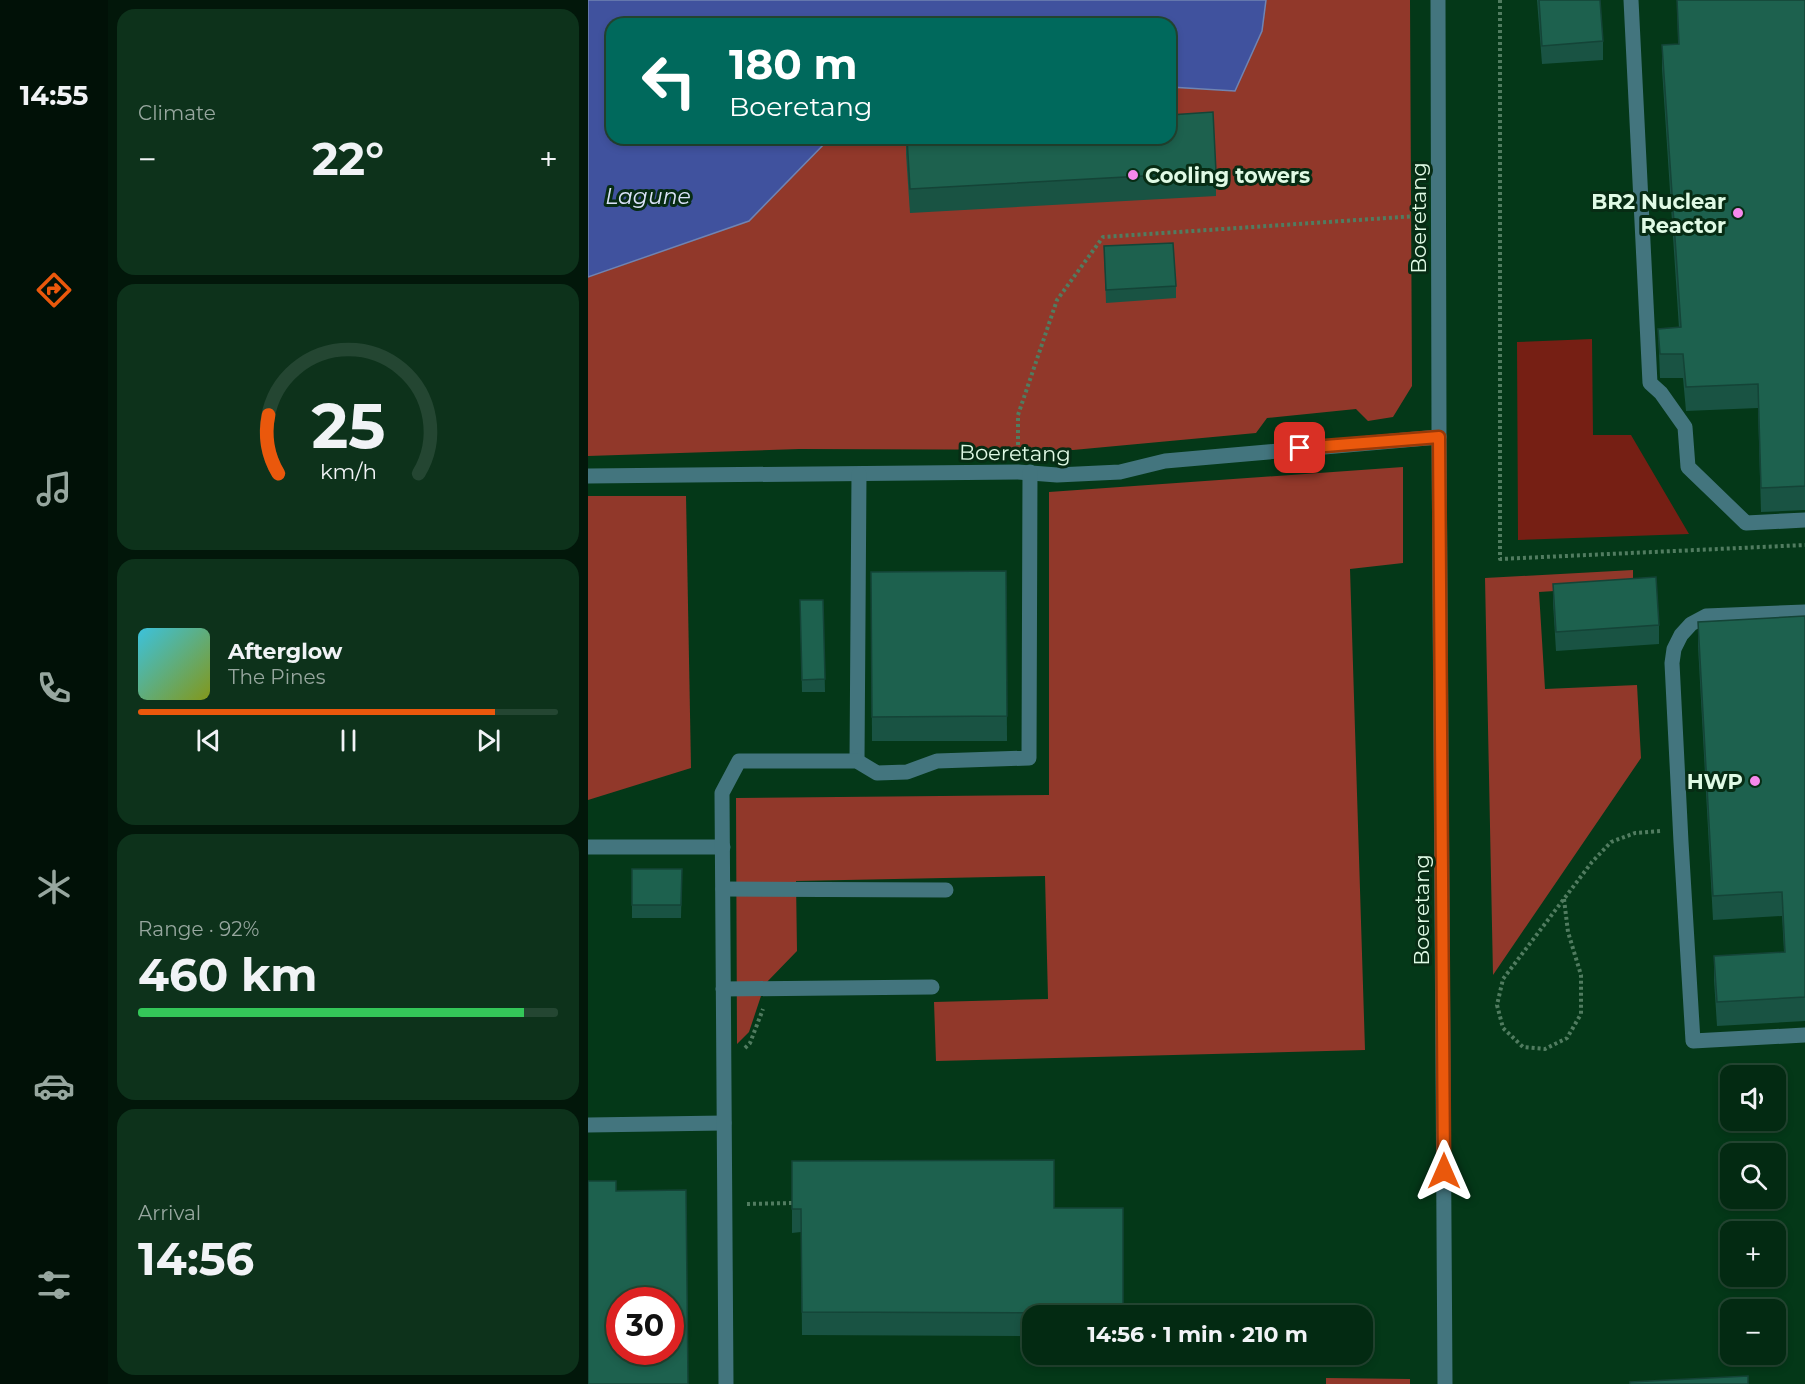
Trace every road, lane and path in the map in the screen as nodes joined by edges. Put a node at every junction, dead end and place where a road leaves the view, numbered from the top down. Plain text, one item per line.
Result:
1 (1438, 0) edge
2 (1500, 0) edge
3 (1631, 0) edge
4 (1439, 215) junction
5 (1439, 437) junction
6 (1024, 472) junction
7 (859, 474) junction
8 (588, 476) edge
9 (1805, 520) edge
10 (1805, 545) edge
11 (1805, 612) edge
12 (857, 761) junction
13 (1680, 830) junction
14 (588, 847) edge
15 (723, 847) junction
16 (723, 889) junction
17 (946, 890) dead end
18 (1564, 899) junction
19 (932, 987) dead end
20 (768, 988) junction
21 (723, 989) junction
22 (1805, 1035) edge
23 (724, 1068) junction
24 (724, 1123) junction
25 (588, 1125) edge
26 (792, 1203) edge
27 (725, 1204) junction
28 (726, 1384) edge
29 (1445, 1384) edge

1 - 4 street, Boeretang
2 - 10 path
3 - 9 street
4 - 5 street, Boeretang
4 - 6 path
5 - 6 street, Boeretang
5 - 29 street, Boeretang
6 - 7 street, Boeretang
6 - 12 street
7 - 8 street, Boeretang
7 - 12 street
11 - 13 street
12 - 15 street
13 - 18 path
13 - 22 street
14 - 15 street
15 - 16 street
16 - 17 street
16 - 21 street
18 - 18 path
19 - 20 street
20 - 21 street
20 - 23 path
21 - 23 street
23 - 24 street
24 - 25 street
24 - 27 street
26 - 27 path
27 - 28 street

